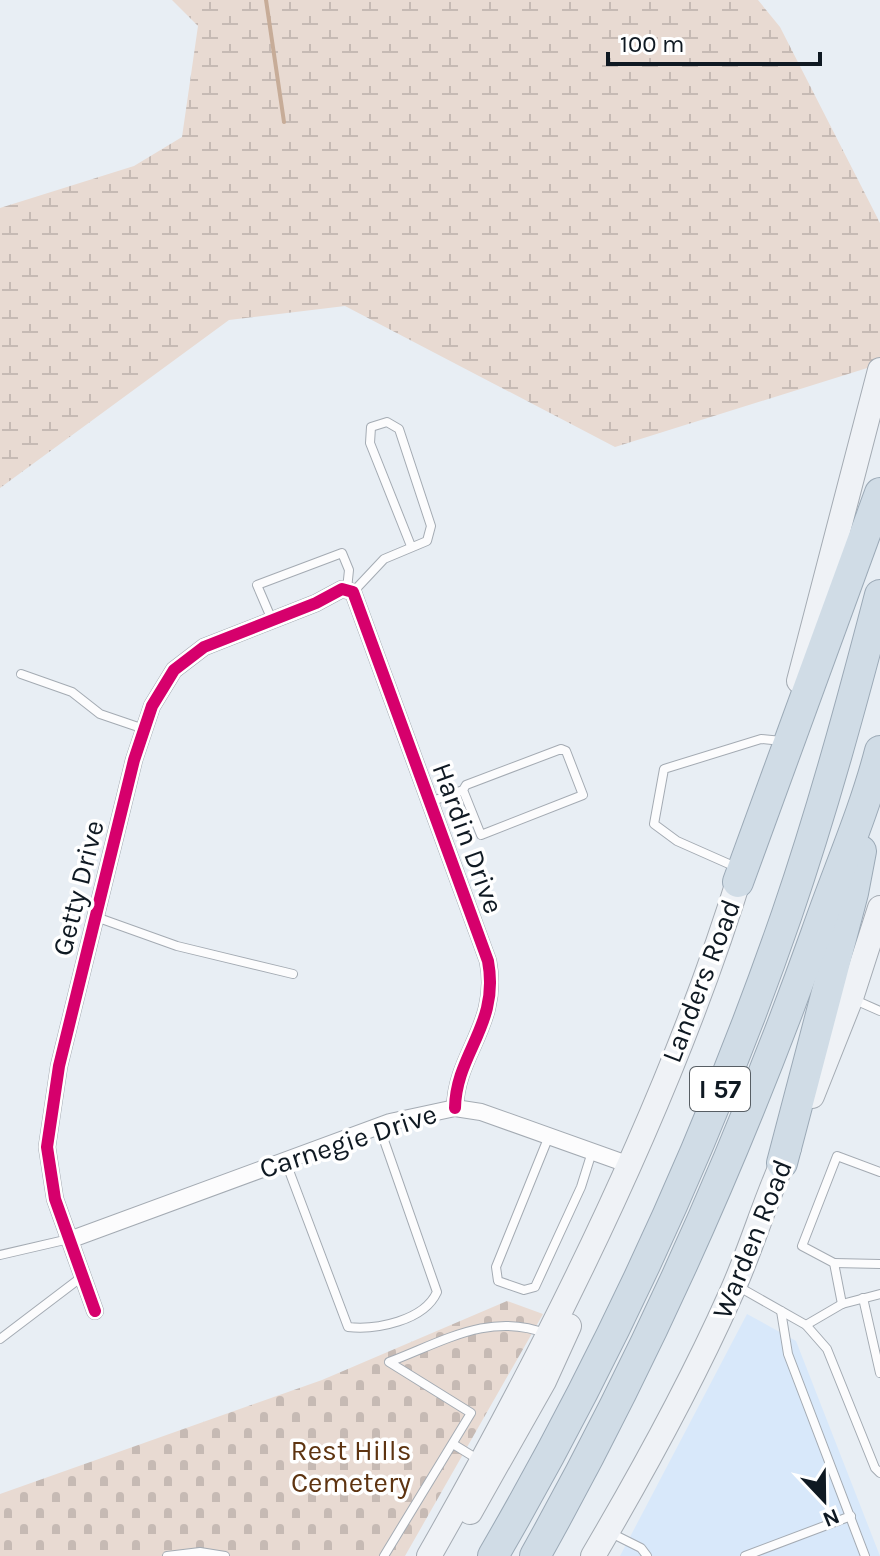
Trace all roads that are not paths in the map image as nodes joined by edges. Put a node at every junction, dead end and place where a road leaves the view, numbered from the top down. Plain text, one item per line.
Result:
1 (880, 370) edge
2 (880, 493) edge
3 (411, 546) junction
4 (350, 591) junction
5 (880, 595) edge
6 (272, 620) junction
7 (21, 674) dead end
8 (144, 729) junction
9 (782, 741) junction
10 (879, 756) edge
11 (463, 790) junction
12 (430, 802) junction
13 (740, 876) junction
14 (880, 908) edge
15 (96, 917) junction
16 (293, 974) dead end
17 (851, 998) junction
18 (880, 1011) edge
19 (455, 1108) junction
20 (379, 1126) junction
21 (549, 1135) junction
22 (592, 1152) junction
23 (285, 1160) junction
24 (782, 1163) junction
25 (627, 1164) junction
26 (880, 1172) edge
27 (72, 1239) junction
28 (594, 1240) junction
29 (0, 1255) edge
30 (834, 1263) junction
31 (880, 1264) edge
32 (84, 1276) junction
33 (735, 1285) junction
34 (880, 1294) edge
35 (863, 1298) junction
36 (842, 1304) junction
37 (95, 1311) dead end
38 (781, 1311) junction
39 (806, 1325) junction
40 (548, 1335) junction
41 (0, 1339) edge
42 (878, 1353) edge
43 (880, 1373) edge
44 (453, 1444) junction
45 (481, 1461) junction
46 (880, 1473) edge
47 (851, 1516) junction
48 (608, 1531) junction
49 (771, 1546) junction
50 (167, 1556) edge
51 (225, 1556) edge
52 (384, 1556) edge
53 (429, 1556) edge
54 (442, 1556) edge
55 (493, 1556) edge
56 (535, 1556) edge
57 (593, 1556) edge
58 (647, 1556) edge
59 (745, 1556) edge
60 (775, 1556) edge
61 (865, 1556) edge

1 - 9 main road, Landers Road
2 - 13 highway
3 - 3 lane
3 - 4 lane
4 - 6 street, Getty Drive
4 - 6 lane
4 - 12 street, Hardin Drive
5 - 55 highway, I 57
6 - 8 street, Getty Drive
7 - 8 lane
8 - 15 street, Getty Drive
9 - 13 main road, Landers Road
9 - 13 lane
10 - 24 highway
10 - 56 highway, I 57
11 - 11 lane
11 - 12 lane
12 - 19 street, Hardin Drive
13 - 25 main road, Landers Road
14 - 17 main road, Warden Road
15 - 16 lane
15 - 27 street, Getty Drive
17 - 18 lane
17 - 24 main road, Warden Road
19 - 20 street, Carnegie Drive
19 - 21 street, Carnegie Drive
20 - 23 street, Carnegie Drive
20 - 23 lane
21 - 22 street, Carnegie Drive
21 - 22 lane
22 - 25 street, Carnegie Drive
23 - 27 street, Carnegie Drive
24 - 33 main road, Warden Road
25 - 28 main road, Landers Road
26 - 30 lane
27 - 29 lane
27 - 32 street, Getty Drive
28 - 40 main road, Landers Road
28 - 54 main road
30 - 31 lane
30 - 36 lane
32 - 37 street, Getty Drive
32 - 41 lane
33 - 38 lane
33 - 48 main road, Warden Road
34 - 35 lane
35 - 36 lane
35 - 42 lane
36 - 39 lane
38 - 39 lane
38 - 47 lane
39 - 46 lane
40 - 44 lane
40 - 45 main road, Landers Road
42 - 43 lane
44 - 45 lane
44 - 52 lane
45 - 53 main road, Landers Road
47 - 49 lane
47 - 61 lane
48 - 57 main road, Warden Road
48 - 58 lane
49 - 59 lane
49 - 60 lane
50 - 51 lane

